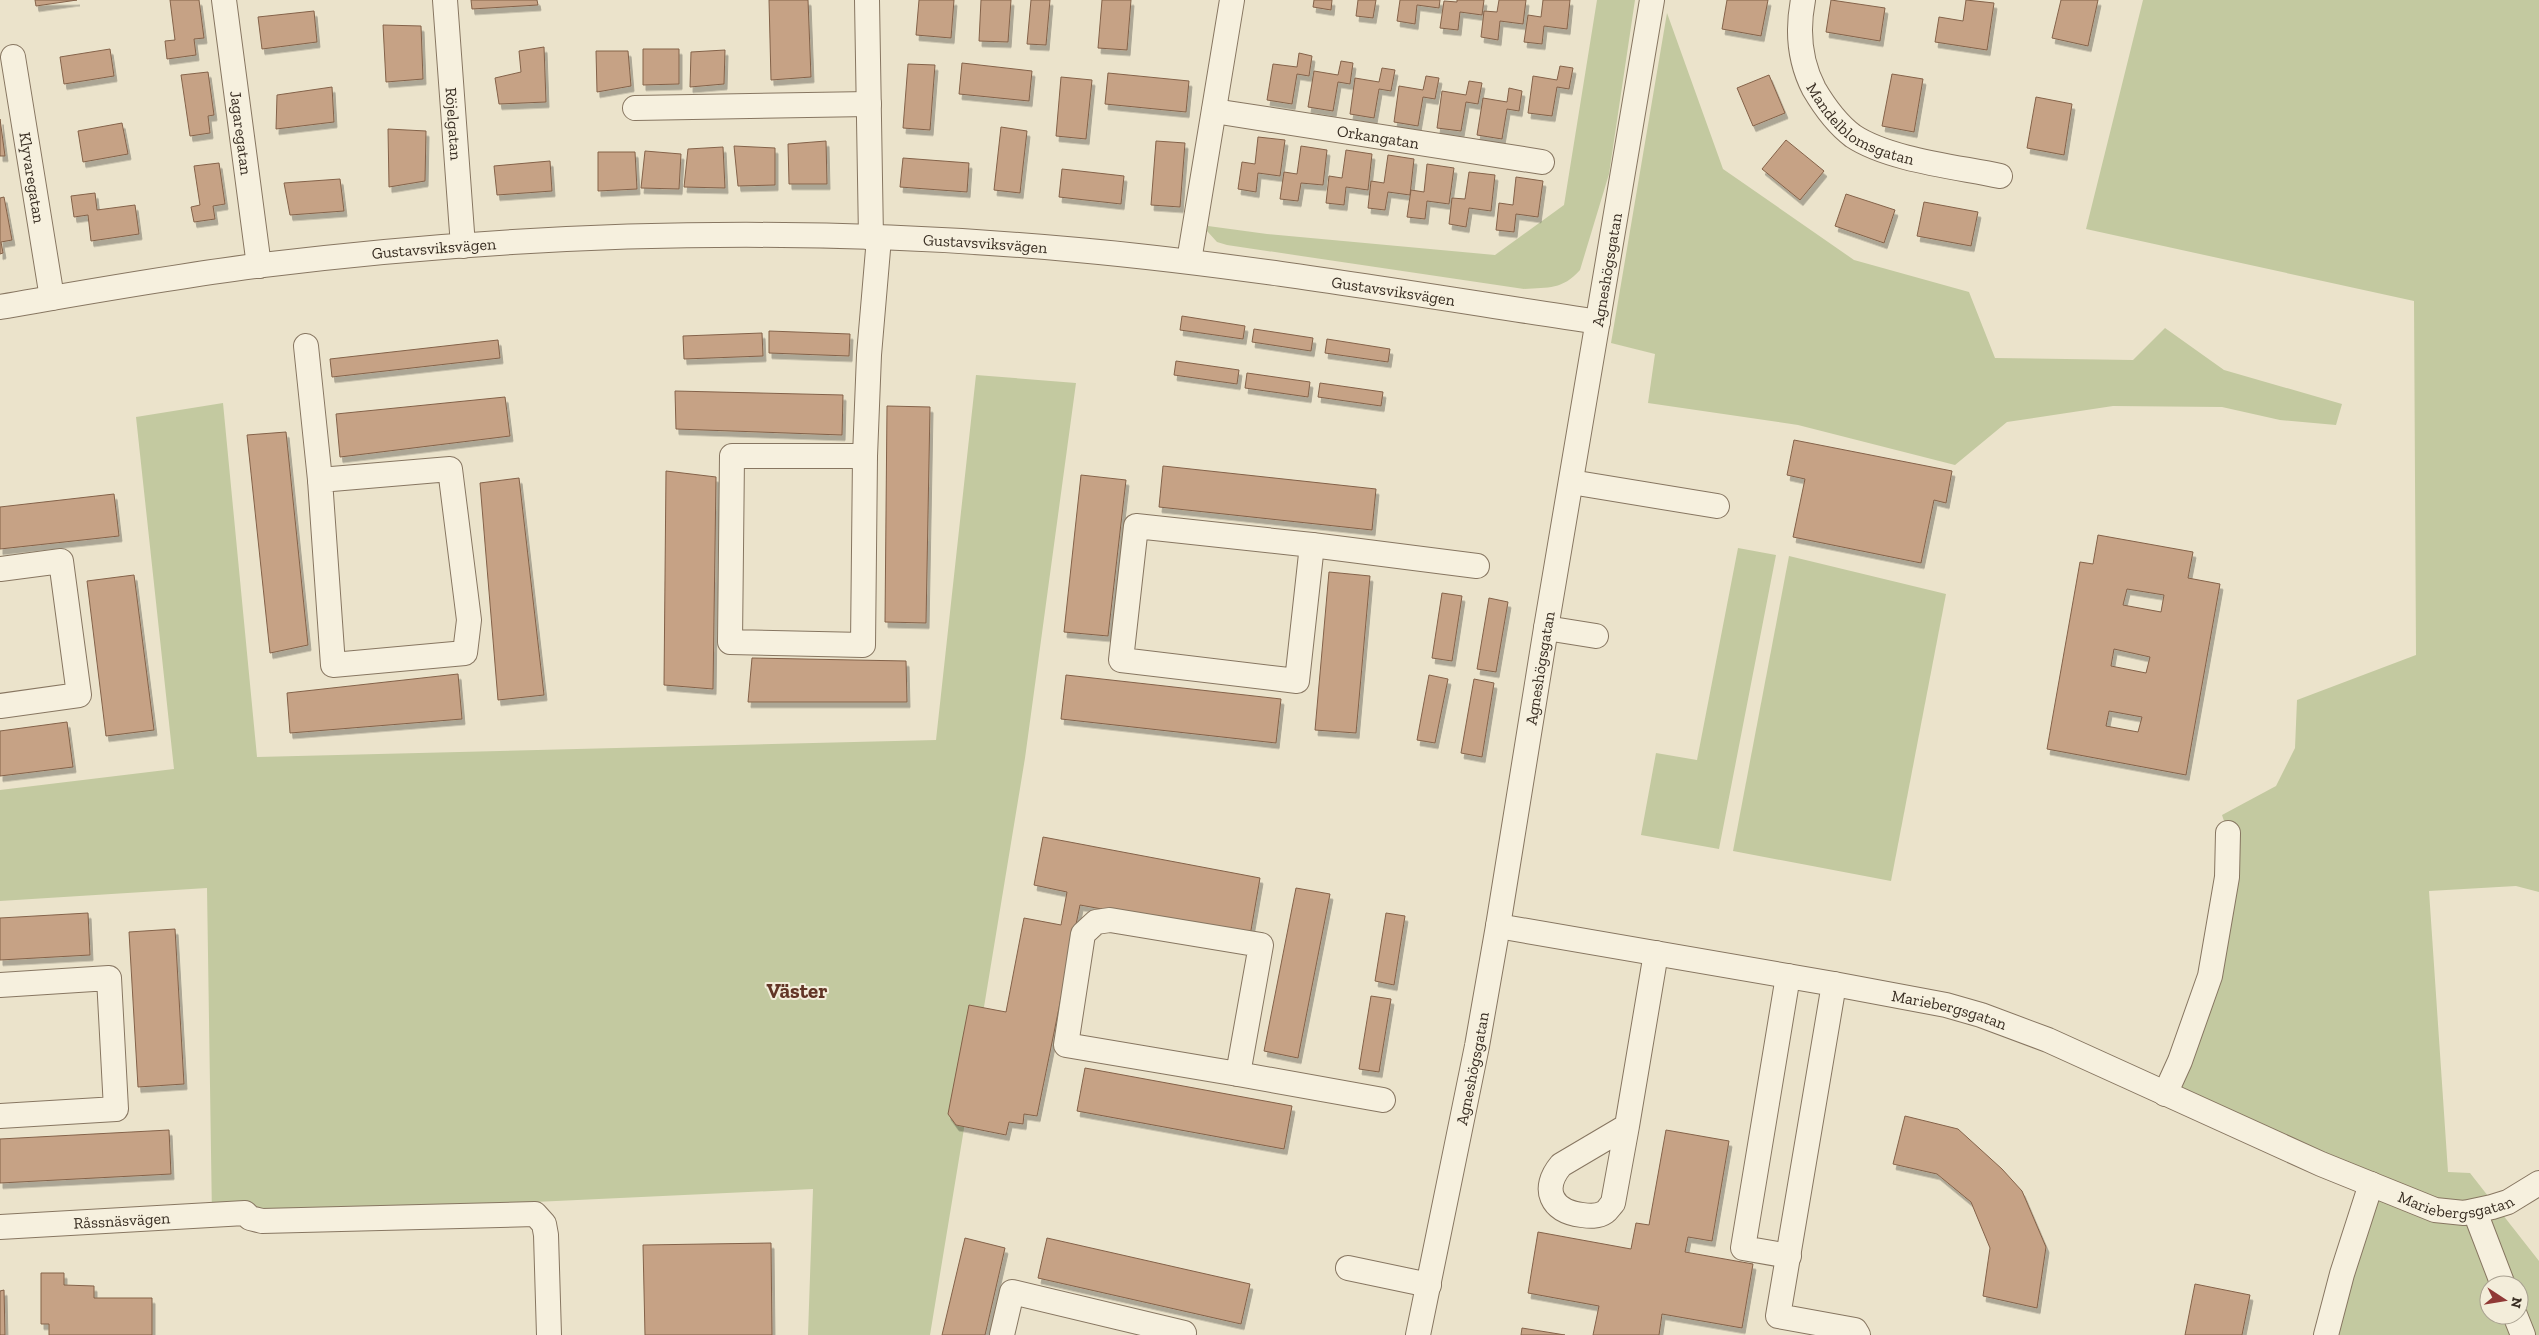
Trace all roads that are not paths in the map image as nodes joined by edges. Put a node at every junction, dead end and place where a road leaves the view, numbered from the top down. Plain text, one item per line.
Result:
1 (224, 0) edge
2 (445, 0) edge
3 (867, 0) edge
4 (1232, 0) edge
5 (1652, 0) edge
6 (1802, 0) edge
7 (13, 57) dead end
8 (868, 104) junction
9 (635, 108) dead end
10 (1214, 112) junction
11 (1542, 162) dead end
12 (2000, 176) dead end
13 (875, 238) junction
14 (463, 246) junction
15 (1189, 261) junction
16 (259, 266) junction
17 (52, 298) junction
18 (0, 307) edge
19 (1598, 322) junction
20 (306, 346) dead end
21 (865, 456) junction
22 (320, 480) junction
23 (1571, 482) junction
24 (1717, 506) dead end
25 (1312, 545) junction
26 (1477, 566) dead end
27 (0, 569) edge
28 (1546, 628) junction
29 (1596, 636) dead end
30 (0, 706) edge
31 (2228, 833) dead end
32 (1498, 926) junction
33 (1656, 953) junction
34 (1788, 976) junction
35 (1834, 984) junction
36 (0, 985) edge
37 (1238, 1074) junction
38 (2165, 1094) junction
39 (1383, 1100) dead end
40 (0, 1116) edge
41 (1627, 1126) dead end
42 (2539, 1183) edge
43 (2371, 1184) junction
44 (2475, 1212) junction
45 (0, 1227) edge
46 (1789, 1256) junction
47 (1348, 1268) dead end
48 (2499, 1275) edge
49 (1430, 1285) junction
50 (1186, 1334) edge
51 (549, 1335) edge
52 (1002, 1335) edge
53 (1418, 1335) edge
54 (1858, 1335) edge
55 (2326, 1335) edge

1 - 16 street, Jagaregatan
2 - 14 street, Röjelgatan
3 - 8 street
4 - 10 street
5 - 19 street, Agneshögsgatan
6 - 12 street, Mandelblomsgatan
7 - 17 street, Klyvaregatan
8 - 9 street
8 - 13 street
10 - 11 street, Orkangatan
10 - 15 street
13 - 14 street, Gustavsviksvägen
13 - 15 street, Gustavsviksvägen
13 - 21 street
14 - 16 street, Gustavsviksvägen
15 - 19 street, Gustavsviksvägen
16 - 17 street, Gustavsviksvägen
17 - 18 street, Gustavsviksvägen
19 - 23 street, Agneshögsgatan
20 - 22 street
21 - 21 street
22 - 22 street
23 - 24 street
23 - 28 street, Agneshögsgatan
25 - 25 street
25 - 26 street
27 - 30 street
28 - 29 street
28 - 32 street, Agneshögsgatan
31 - 38 street
32 - 33 street, Mariebergsgatan
32 - 49 street, Agneshögsgatan
33 - 34 street, Mariebergsgatan
33 - 41 street
34 - 35 street, Mariebergsgatan
34 - 46 street
35 - 38 street, Mariebergsgatan
35 - 46 street
36 - 40 street
37 - 37 street
37 - 39 street
38 - 43 street, Mariebergsgatan
42 - 44 street, Mariebergsgatan
43 - 44 street, Mariebergsgatan
43 - 55 street
44 - 48 street
45 - 51 street, Råssnäsvägen
46 - 54 street
47 - 49 street
49 - 53 street, Agneshögsgatan
50 - 52 street

